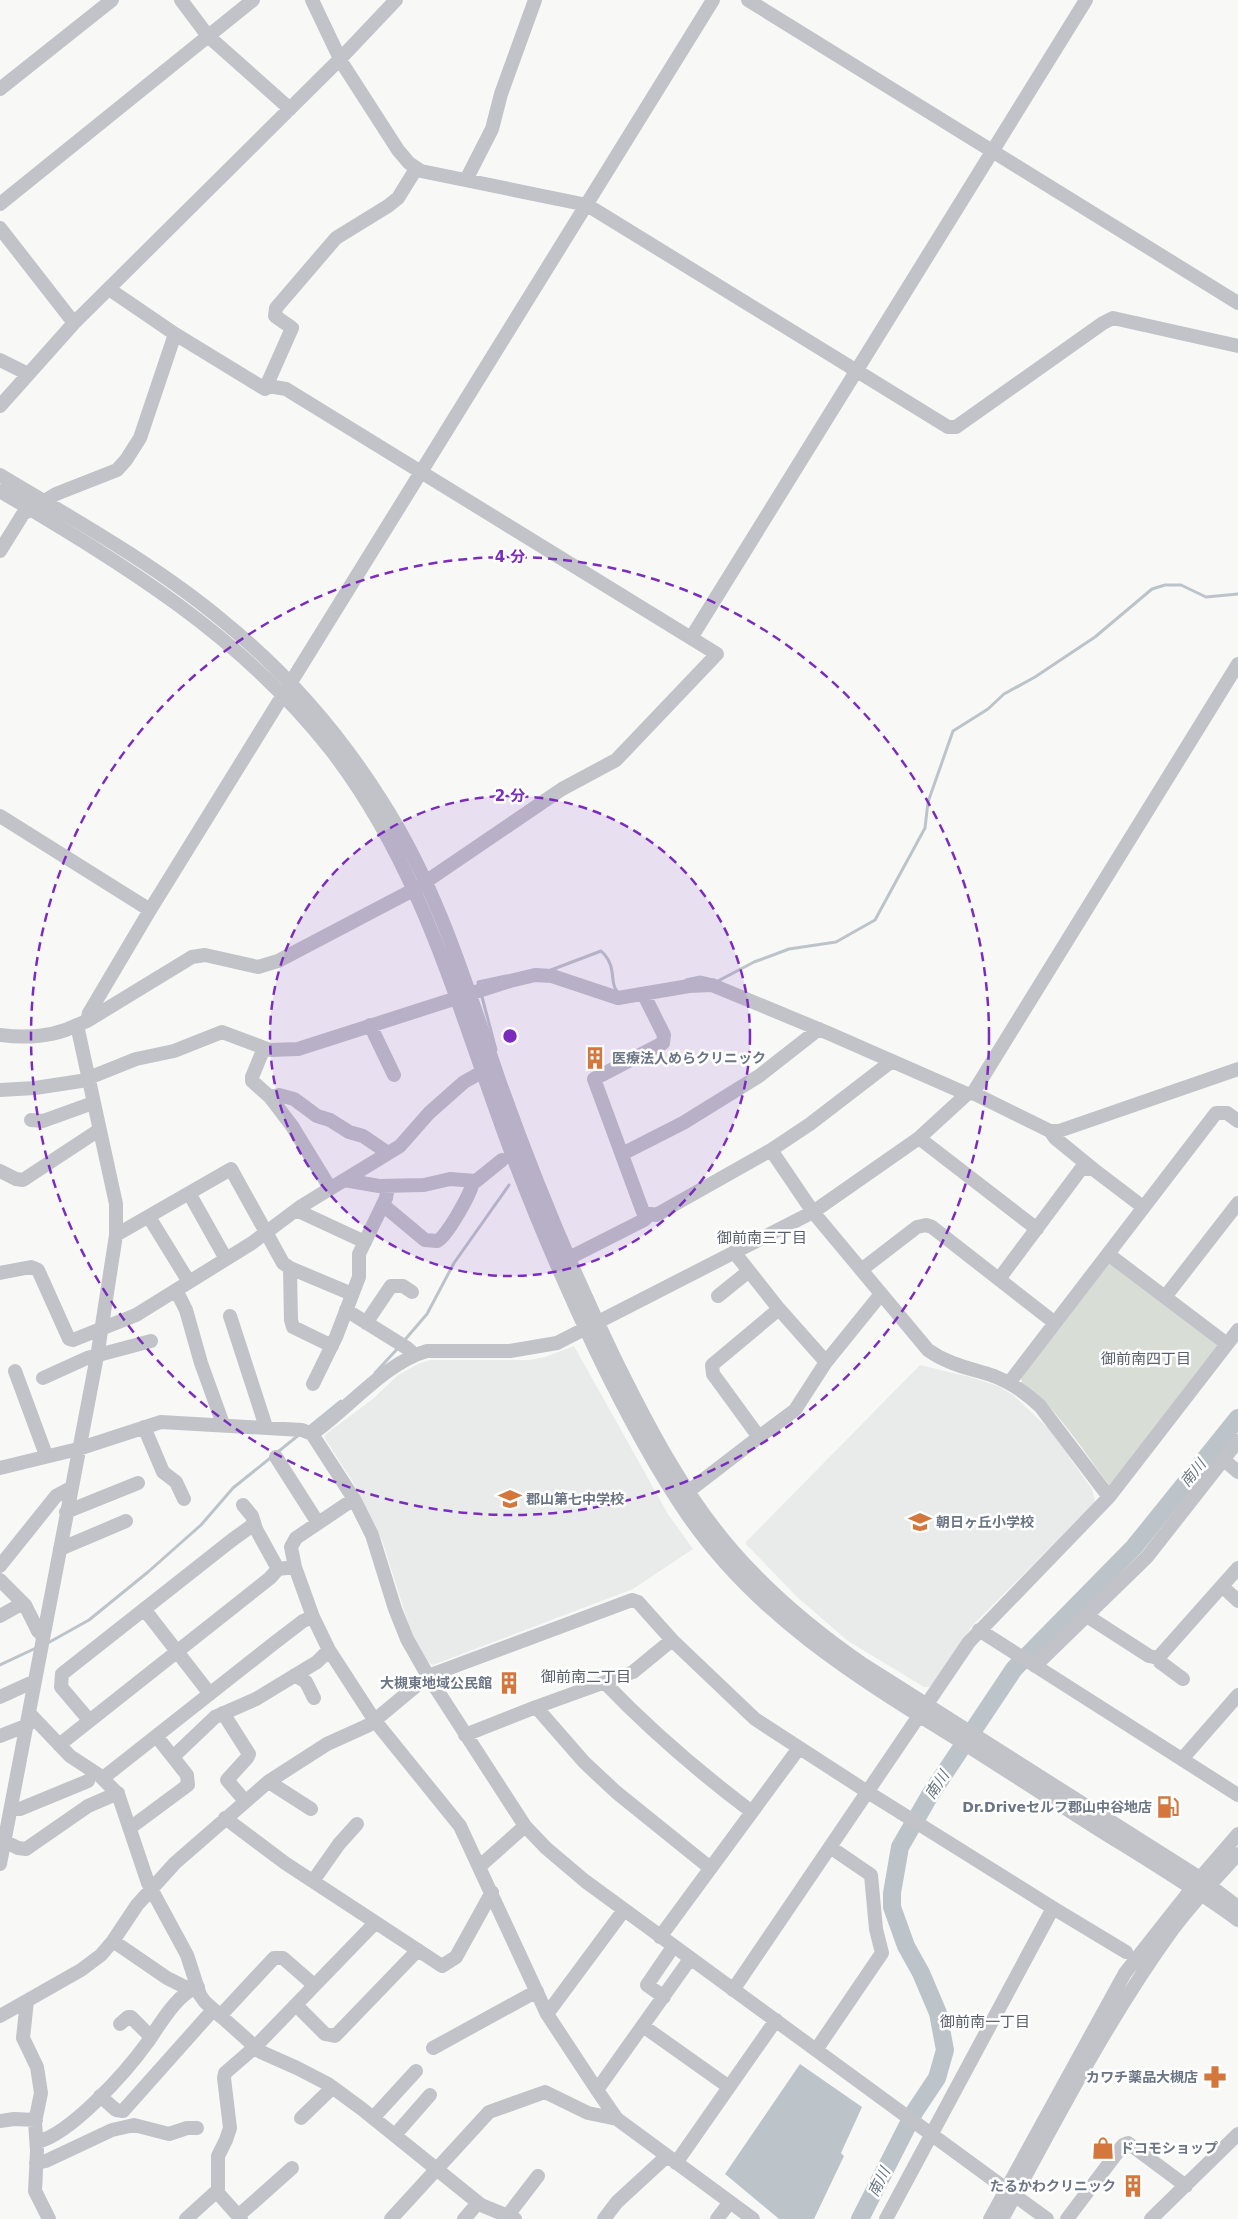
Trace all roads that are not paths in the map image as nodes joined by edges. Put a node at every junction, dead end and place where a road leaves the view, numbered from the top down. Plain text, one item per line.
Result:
1 (112, 0) edge
2 (181, 0) edge
3 (253, 0) edge
4 (312, 0) edge
5 (396, 0) edge
6 (535, 0) edge
7 (713, 0) edge
8 (748, 0) edge
9 (1086, 0) edge
10 (208, 36) junction
11 (341, 58) junction
12 (0, 89) edge
13 (290, 109) junction
14 (992, 151) junction
15 (416, 169) junction
16 (466, 180) junction
17 (0, 204) edge
18 (587, 205) junction
19 (0, 228) edge
20 (109, 289) junction
21 (1238, 303) edge
22 (74, 323) junction
23 (174, 334) junction
24 (1238, 346) edge
25 (0, 360) edge
26 (856, 370) junction
27 (28, 374) junction
28 (268, 386) junction
29 (0, 406) edge
30 (421, 472) junction
31 (0, 475) edge
32 (0, 491) edge
33 (44, 502) junction
34 (31, 509) junction
35 (0, 551) edge
36 (691, 638) junction
37 (1238, 664) edge
38 (288, 690) junction
39 (0, 816) edge
40 (420, 885) junction
41 (150, 910) junction
42 (644, 995) junction
43 (463, 997) junction
44 (82, 1023) junction
45 (370, 1025) junction
46 (818, 1029) junction
47 (0, 1036) edge
48 (264, 1048) junction
49 (892, 1061) junction
50 (1238, 1069) edge
51 (482, 1072) junction
52 (394, 1075) dead end
53 (88, 1079) junction
54 (0, 1090) edge
55 (970, 1094) junction
56 (270, 1097) junction
57 (93, 1103) junction
58 (31, 1120) dead end
59 (1238, 1121) edge
60 (100, 1130) junction
61 (1050, 1131) junction
62 (919, 1138) junction
63 (771, 1150) junction
64 (388, 1153) junction
65 (622, 1154) junction
66 (502, 1160) dead end
67 (1093, 1169) junction
68 (0, 1171) edge
69 (344, 1180) junction
70 (473, 1182) junction
71 (388, 1186) junction
72 (330, 1188) junction
73 (189, 1193) junction
74 (1238, 1203) edge
75 (383, 1205) junction
76 (1143, 1207) junction
77 (296, 1210) junction
78 (813, 1212) junction
79 (649, 1215) junction
80 (149, 1217) junction
81 (1037, 1228) junction
82 (266, 1233) junction
83 (116, 1234) junction
84 (365, 1242) junction
85 (734, 1252) junction
86 (1108, 1254) junction
87 (576, 1255) dead end
88 (226, 1260) junction
89 (290, 1268) junction
90 (862, 1270) junction
91 (749, 1271) junction
92 (0, 1273) edge
93 (999, 1279) junction
94 (189, 1282) junction
95 (176, 1290) junction
96 (412, 1292) dead end
97 (352, 1294) junction
98 (881, 1294) junction
99 (718, 1296) dead end
100 (1165, 1297) junction
101 (779, 1309) junction
102 (346, 1310) junction
103 (230, 1316) dead end
104 (366, 1322) junction
105 (1055, 1323) junction
106 (591, 1325) junction
107 (102, 1328) junction
108 (1238, 1330) edge
109 (151, 1341) dead end
110 (1227, 1344) junction
111 (332, 1346) junction
112 (97, 1355) junction
113 (414, 1355) junction
114 (826, 1362) junction
115 (15, 1371) dead end
116 (43, 1378) dead end
117 (1009, 1383) junction
118 (313, 1384) dead end
119 (223, 1424) junction
120 (144, 1427) junction
121 (266, 1427) junction
122 (312, 1434) junction
123 (758, 1437) junction
124 (1238, 1441) edge
125 (78, 1449) junction
126 (46, 1456) junction
127 (276, 1457) dead end
128 (1224, 1460) junction
129 (0, 1468) edge
130 (1238, 1472) edge
131 (138, 1483) dead end
132 (694, 1487) dead end
133 (71, 1488) junction
134 (1109, 1498) junction
135 (184, 1499) dead end
136 (354, 1499) junction
137 (243, 1504) dead end
138 (66, 1512) junction
139 (126, 1520) dead end
140 (318, 1523) junction
141 (256, 1528) junction
142 (60, 1549) junction
143 (0, 1566) edge
144 (295, 1567) junction
145 (1238, 1568) edge
146 (278, 1569) junction
147 (0, 1580) edge
148 (1222, 1586) junction
149 (1238, 1600) edge
150 (23, 1603) junction
151 (144, 1609) junction
152 (0, 1616) edge
153 (1087, 1616) junction
154 (313, 1617) junction
155 (980, 1630) junction
156 (43, 1636) junction
157 (672, 1640) junction
158 (329, 1650) junction
159 (178, 1651) junction
160 (1158, 1658) junction
161 (1035, 1666) junction
162 (295, 1675) junction
163 (428, 1676) junction
164 (1183, 1680) dead end
165 (35, 1681) junction
166 (605, 1683) junction
167 (210, 1694) junction
168 (1238, 1695) edge
169 (0, 1697) edge
170 (314, 1698) dead end
171 (536, 1707) junction
172 (922, 1710) junction
173 (223, 1713) junction
174 (28, 1719) junction
175 (89, 1720) junction
176 (375, 1721) junction
177 (465, 1735) junction
178 (0, 1736) edge
179 (158, 1736) junction
180 (59, 1745) junction
181 (799, 1748) junction
182 (173, 1757) junction
183 (1183, 1758) junction
184 (103, 1778) junction
185 (88, 1781) dead end
186 (269, 1782) junction
187 (866, 1791) junction
188 (118, 1794) junction
189 (1238, 1795) edge
190 (245, 1801) junction
191 (311, 1809) dead end
192 (10, 1810) junction
193 (752, 1812) junction
194 (225, 1818) junction
195 (357, 1824) dead end
196 (525, 1826) junction
197 (130, 1828) junction
198 (1238, 1834) edge
199 (4, 1841) junction
200 (830, 1847) junction
201 (1238, 1854) edge
202 (0, 1864) edge
203 (480, 1866) junction
204 (709, 1867) junction
205 (313, 1881) junction
206 (1201, 1886) junction
207 (152, 1888) junction
208 (492, 1892) junction
209 (1238, 1907) edge
210 (1053, 1908) junction
211 (624, 1910) junction
212 (1238, 1920) edge
213 (375, 1923) junction
214 (660, 1937) junction
215 (113, 1941) junction
216 (674, 1947) junction
217 (418, 1950) junction
218 (1126, 1952) dead end
219 (690, 1959) junction
220 (314, 1984) junction
221 (195, 1988) junction
222 (733, 1990) junction
223 (537, 1991) junction
224 (664, 1997) junction
225 (27, 2001) junction
226 (296, 2005) junction
227 (216, 2013) junction
228 (547, 2014) junction
229 (0, 2016) edge
230 (776, 2020) junction
231 (120, 2024) dead end
232 (643, 2026) junction
233 (151, 2036) junction
234 (255, 2047) junction
235 (433, 2048) dead end
236 (816, 2050) junction
237 (416, 2071) dead end
238 (729, 2087) junction
239 (332, 2088) junction
240 (597, 2090) junction
241 (430, 2095) dead end
242 (100, 2096) junction
243 (301, 2118) dead end
244 (373, 2118) junction
245 (617, 2119) junction
246 (36, 2120) junction
247 (0, 2121) edge
248 (197, 2128) dead end
249 (930, 2132) junction
250 (1238, 2134) edge
251 (395, 2135) junction
252 (36, 2142) junction
253 (672, 2160) junction
254 (36, 2163) junction
255 (292, 2168) dead end
256 (437, 2169) junction
257 (538, 2176) dead end
258 (1186, 2186) junction
259 (1011, 2191) junction
260 (217, 2192) junction
261 (730, 2202) junction
262 (478, 2203) junction
263 (240, 2218) edge
264 (509, 2218) edge
265 (49, 2219) edge
266 (186, 2219) edge
267 (392, 2219) edge
268 (464, 2219) edge
269 (604, 2219) edge
270 (718, 2219) edge
271 (753, 2219) edge
272 (886, 2219) edge
273 (990, 2219) edge
274 (1002, 2219) edge
275 (1047, 2219) edge
276 (1067, 2219) edge
277 (1152, 2219) edge

1 - 12 street
2 - 10 street
3 - 10 street
4 - 11 street
5 - 11 street
6 - 16 street
7 - 18 street
8 - 14 street
9 - 14 street
10 - 13 street
10 - 17 street
11 - 13 street
11 - 15 street
13 - 20 street
14 - 21 street
14 - 26 street
15 - 16 street
15 - 28 street
16 - 18 street
18 - 26 street
18 - 30 street
19 - 22 street
20 - 22 street
20 - 23 street
22 - 27 street
23 - 28 street
23 - 33 street
24 - 26 street
25 - 27 street
26 - 36 street
27 - 29 street
28 - 30 street
30 - 36 street
30 - 38 street
31 - 33 street
32 - 34 street
33 - 34 street
33 - 38 street
34 - 35 street
34 - 38 street
36 - 40 street
37 - 55 street
38 - 40 street
38 - 41 street
39 - 41 street
40 - 43 street
40 - 44 street
41 - 44 street
42 - 43 street
42 - 46 street
42 - 65 street
43 - 45 street
43 - 51 street
43 - 106 street
44 - 47 street
44 - 53 street
45 - 48 street
45 - 52 street
46 - 49 street
46 - 65 street
48 - 53 street
48 - 56 street
49 - 55 street
49 - 63 street
50 - 61 street
51 - 64 street
51 - 106 street
53 - 54 street
53 - 57 street
55 - 61 street
55 - 62 street
56 - 64 street
56 - 72 street
57 - 58 street
57 - 60 street
59 - 76 street
60 - 68 street
60 - 83 street
61 - 67 street
62 - 78 street
62 - 81 street
63 - 78 street
63 - 79 street
64 - 69 street
65 - 79 street
66 - 70 street
67 - 76 street
67 - 81 street
69 - 71 street
69 - 72 street
70 - 71 street
70 - 75 street
71 - 75 street
72 - 77 street
73 - 80 street
73 - 82 street
73 - 88 street
74 - 100 street
75 - 84 street
76 - 86 street
77 - 82 street
77 - 84 street
78 - 85 street
78 - 90 street
79 - 87 street
80 - 83 street
80 - 94 street
81 - 93 street
82 - 88 street
82 - 89 street
83 - 107 street
84 - 97 street
85 - 91 street
85 - 106 street
86 - 100 street
86 - 105 street
88 - 94 street
89 - 97 street
89 - 111 street
90 - 93 street
90 - 98 street
91 - 99 street
91 - 101 street
92 - 107 street
93 - 105 street
94 - 95 street
95 - 107 street
95 - 119 street
96 - 104 street
97 - 102 street
98 - 114 street
98 - 117 street
100 - 110 street
101 - 114 street
101 - 123 street
102 - 104 street
102 - 111 street
103 - 121 street
104 - 113 street
105 - 117 street
106 - 113 street
106 - 172 street
107 - 112 street
108 - 110 street
109 - 112 street
110 - 134 street
111 - 118 street
112 - 116 street
112 - 125 street
113 - 122 street
114 - 123 street
115 - 126 street
117 - 134 street
119 - 120 street
119 - 121 street
120 - 125 street
120 - 135 street
121 - 122 street
122 - 136 street
123 - 132 street
124 - 128 street
125 - 126 street
125 - 133 street
126 - 129 street
127 - 140 street
128 - 130 street
128 - 153 street
131 - 138 street
133 - 138 street
133 - 143 street
134 - 155 street
136 - 140 street
136 - 163 street
137 - 141 street
138 - 142 street
139 - 142 street
140 - 144 street
141 - 146 street
141 - 151 street
142 - 156 street
144 - 146 street
144 - 154 street
145 - 148 street
146 - 159 street
147 - 150 street
148 - 149 street
148 - 160 street
150 - 152 street
150 - 156 street
151 - 159 street
151 - 175 street
153 - 160 street
153 - 161 street
154 - 158 street
154 - 167 street
155 - 161 street
155 - 172 street
156 - 165 street
157 - 163 street
157 - 166 street
157 - 181 street
158 - 162 street
158 - 176 street
159 - 167 street
159 - 175 street
160 - 164 street
161 - 183 street
162 - 170 street
162 - 173 street
163 - 176 street
163 - 177 street
165 - 169 street
165 - 174 street
166 - 171 street
166 - 193 street
167 - 179 street
168 - 183 street
171 - 177 street
171 - 204 street
172 - 187 street
172 - 206 street
172 - 206 street
173 - 182 street
173 - 190 street
174 - 178 street
174 - 180 street
174 - 192 street
175 - 180 street
176 - 186 street
176 - 203 street
177 - 196 street
179 - 182 street
179 - 184 street
180 - 184 street
181 - 187 street
181 - 193 street
182 - 197 street
183 - 189 street
184 - 188 street
185 - 192 street
186 - 190 street
186 - 191 street
187 - 200 street
187 - 210 street
188 - 197 street
188 - 199 street
190 - 194 street
192 - 199 street
193 - 204 street
194 - 205 street
194 - 207 street
195 - 205 street
196 - 203 street
196 - 211 street
197 - 207 street
198 - 206 street
199 - 202 street
200 - 222 street
200 - 236 street
201 - 206 street
203 - 208 street
204 - 214 street
205 - 213 street
206 - 209 street
206 - 212 street
206 - 259 street
207 - 215 street
207 - 221 street
208 - 217 street
208 - 223 street
210 - 218 street
210 - 249 street
211 - 214 street
211 - 228 street
213 - 217 street
213 - 220 street
214 - 216 street
215 - 221 street
215 - 225 street
216 - 219 street
216 - 224 street
217 - 226 street
219 - 222 street
219 - 224 street
220 - 226 street
220 - 227 street
221 - 227 street
221 - 233 street
222 - 230 street
223 - 228 street
223 - 235 street
224 - 232 street
225 - 229 street
225 - 246 street
226 - 234 street
227 - 234 street
227 - 242 street
228 - 240 street
230 - 236 street
230 - 238 street
231 - 233 street
232 - 238 street
232 - 240 street
233 - 242 street
234 - 239 street
234 - 260 street
236 - 249 street
237 - 244 street
238 - 253 street
239 - 243 street
239 - 244 street
240 - 245 street
241 - 251 street
242 - 252 street
244 - 251 street
245 - 253 street
245 - 256 street
246 - 247 street
246 - 252 street
248 - 254 street
249 - 259 street
249 - 272 street
250 - 258 street
251 - 256 street
252 - 254 street
253 - 261 street
253 - 269 street
254 - 265 street
255 - 263 street
256 - 262 street
256 - 267 street
257 - 264 street
258 - 276 street
258 - 277 street
259 - 273 street
259 - 274 street
259 - 275 street
260 - 263 street
260 - 266 street
261 - 270 street
261 - 271 street
262 - 264 street
262 - 268 street

